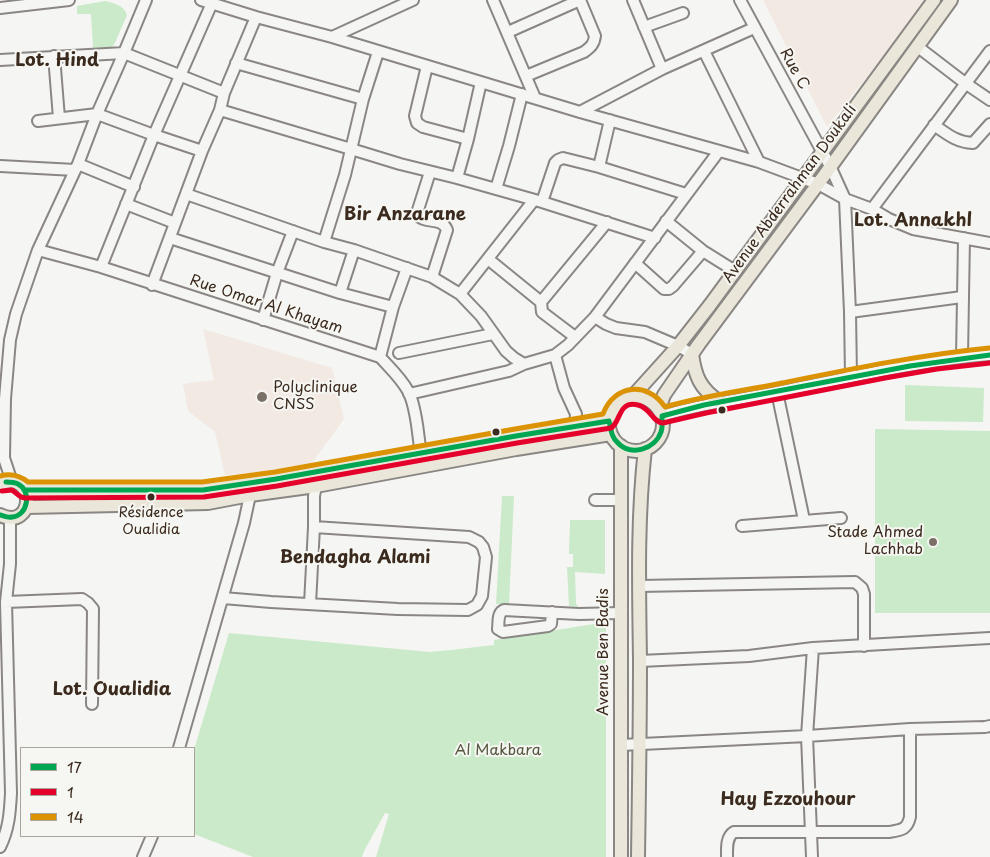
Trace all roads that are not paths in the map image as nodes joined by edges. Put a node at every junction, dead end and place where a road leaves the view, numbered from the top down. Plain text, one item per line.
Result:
1 (69, 0) edge
2 (146, 0) edge
3 (412, 0) edge
4 (493, 0) edge
5 (580, 0) edge
6 (633, 0) edge
7 (740, 0) edge
8 (934, 0) edge
9 (951, 0) edge
10 (206, 2) edge
11 (397, 3) edge
12 (0, 8) edge
13 (683, 12) dead end
14 (256, 17) junction
15 (644, 27) junction
16 (754, 28) junction
17 (508, 32) junction
18 (332, 37) junction
19 (918, 47) junction
20 (704, 51) junction
21 (990, 51) edge
22 (378, 52) junction
23 (124, 53) junction
24 (54, 56) junction
25 (0, 60) edge
26 (236, 63) junction
27 (427, 66) junction
28 (662, 69) junction
29 (180, 74) junction
30 (526, 76) junction
31 (481, 82) junction
32 (965, 83) junction
33 (224, 93) junction
34 (522, 94) junction
35 (535, 98) junction
36 (363, 99) junction
37 (990, 100) edge
38 (220, 110) junction
39 (580, 112) junction
40 (97, 114) junction
41 (59, 118) junction
42 (610, 120) junction
43 (38, 121) dead end
44 (990, 124) edge
45 (934, 125) junction
46 (154, 135) junction
47 (468, 140) junction
48 (351, 148) junction
49 (202, 151) junction
50 (719, 152) junction
51 (822, 152) junction
52 (759, 162) junction
53 (0, 166) edge
54 (830, 166) junction
55 (76, 167) junction
56 (599, 167) junction
57 (430, 172) junction
58 (457, 178) junction
59 (804, 178) junction
60 (818, 184) junction
61 (134, 187) junction
62 (496, 189) junction
63 (186, 194) junction
64 (686, 194) junction
65 (845, 199) junction
66 (538, 201) junction
67 (126, 204) junction
68 (872, 209) junction
69 (666, 221) junction
70 (607, 222) junction
71 (175, 223) junction
72 (292, 231) junction
73 (170, 238) junction
74 (655, 238) junction
75 (964, 238) junction
76 (324, 242) junction
77 (990, 243) edge
78 (38, 250) junction
79 (354, 250) junction
80 (703, 251) junction
81 (488, 259) junction
82 (635, 263) junction
83 (101, 267) junction
84 (407, 268) junction
85 (735, 271) junction
86 (277, 274) junction
87 (432, 277) junction
88 (152, 284) junction
89 (340, 293) junction
90 (460, 294) junction
91 (962, 297) junction
92 (541, 302) junction
93 (393, 307) junction
94 (850, 312) junction
95 (595, 317) junction
96 (263, 320) junction
97 (494, 334) junction
98 (575, 337) junction
99 (678, 346) junction
100 (399, 353) dead end
101 (692, 354) junction
102 (555, 355) junction
103 (990, 355) edge
104 (380, 357) junction
105 (962, 357) junction
106 (524, 364) junction
107 (851, 376) junction
108 (777, 392) junction
109 (409, 394) junction
110 (632, 397) junction
111 (720, 402) junction
112 (660, 413) junction
113 (609, 421) junction
114 (575, 427) junction
115 (611, 434) junction
116 (621, 446) junction
117 (645, 449) junction
118 (421, 460) junction
119 (323, 470) junction
120 (6, 483) edge
121 (316, 486) junction
122 (25, 490) junction
123 (249, 490) junction
124 (595, 500) dead end
125 (621, 500) junction
126 (27, 507) junction
127 (5, 517) edge
128 (841, 518) dead end
129 (804, 520) junction
130 (621, 525) junction
131 (742, 526) dead end
132 (314, 527) junction
133 (639, 527) junction
134 (639, 586) junction
135 (223, 598) junction
136 (6, 602) junction
137 (310, 604) junction
138 (552, 612) junction
139 (621, 613) junction
140 (990, 638) edge
141 (864, 646) junction
142 (813, 648) junction
143 (640, 661) junction
144 (4, 674) edge
145 (92, 704) dead end
146 (988, 727) edge
147 (910, 729) junction
148 (807, 736) junction
149 (639, 744) junction
150 (621, 745) junction
151 (179, 747) edge
152 (811, 833) junction
153 (152, 837) edge
154 (0, 847) edge
155 (143, 857) edge
156 (621, 857) edge
157 (638, 857) edge
158 (727, 857) edge
159 (812, 857) edge

1 - 12 street
2 - 23 street
3 - 11 street
4 - 17 street
5 - 17 street
5 - 30 street
6 - 15 street
7 - 16 street, Rue C
8 - 51 main road, Avenue Abderrahman Doukali
9 - 19 main road, Avenue Abderrahman Doukali
10 - 14 street
10 - 29 street
11 - 18 street
13 - 15 street
14 - 18 street
14 - 26 street
15 - 28 street
16 - 20 street
16 - 51 street, Rue C
17 - 30 street
18 - 22 street
19 - 32 street
19 - 54 main road, Avenue Abderrahman Doukali
20 - 28 street
20 - 52 street
21 - 32 street
22 - 27 street
22 - 36 street
23 - 24 street
23 - 29 street
23 - 40 street
24 - 25 street
24 - 41 street
26 - 33 street
26 - 36 street
27 - 31 street
27 - 47 street
28 - 39 street
29 - 33 street
29 - 46 street
30 - 35 street
31 - 34 street
31 - 47 street
32 - 37 street
32 - 45 street
33 - 38 street
34 - 35 street
34 - 62 street
35 - 39 street
36 - 48 street
38 - 48 street
38 - 49 street
39 - 42 street
40 - 41 street
40 - 46 street
40 - 55 street
41 - 43 street
42 - 50 street
42 - 56 street
44 - 45 street
45 - 68 street
46 - 49 street
46 - 61 street
47 - 58 street
48 - 57 street
48 - 76 street
49 - 63 street
50 - 52 street
50 - 64 street
51 - 54 street, Rue C
51 - 59 main road, Avenue Abderrahman Doukali
52 - 59 street
53 - 55 street
54 - 60 main road, Avenue Abderrahman Doukali
54 - 65 street, Rue C
55 - 61 street
55 - 78 street
56 - 64 street
56 - 66 street
57 - 58 street
57 - 87 street
58 - 62 street
59 - 60 street
59 - 85 main road, Avenue Abderrahman Doukali
60 - 65 street
60 - 101 main road, Avenue Abderrahman Doukali
61 - 67 street
62 - 66 street
63 - 71 street
63 - 72 street
64 - 69 street
65 - 68 street
65 - 94 street
66 - 70 street
66 - 81 street
67 - 71 street
67 - 83 street
68 - 75 street
69 - 74 street
69 - 80 street
70 - 74 street
70 - 92 street
71 - 73 street
72 - 76 street
72 - 86 street
73 - 86 street
73 - 88 street
74 - 82 street
75 - 77 street
75 - 91 street
76 - 79 street
78 - 83 street, Rue Omar Al Khayam
78 - 120 street
79 - 84 street
79 - 89 street
80 - 82 street
80 - 85 street
81 - 90 street
81 - 92 street
82 - 95 street
83 - 88 street, Rue Omar Al Khayam
84 - 87 street
84 - 93 street
85 - 99 main road, Avenue Abderrahman Doukali
86 - 89 street
86 - 96 street
87 - 90 street
88 - 96 street, Rue Omar Al Khayam
89 - 93 street
90 - 97 street
91 - 94 street
91 - 105 street
92 - 98 street
93 - 104 street
94 - 107 street
95 - 98 street
95 - 99 street
96 - 104 street, Rue Omar Al Khayam
97 - 100 street
97 - 106 street
98 - 102 street
99 - 101 street
99 - 110 main road, Avenue Abderrahman Doukali
101 - 111 main road
101 - 112 main road, Avenue Abderrahman Doukali
102 - 106 street
102 - 114 street
103 - 105 street
104 - 109 street
105 - 107 street
106 - 109 street
107 - 108 street
108 - 111 street
108 - 129 street
109 - 118 street
110 - 112 main road
110 - 113 main road
111 - 112 street
112 - 117 main road
113 - 114 main road
113 - 115 main road
114 - 118 main road
115 - 116 main road
115 - 118 main road
116 - 117 main road
116 - 125 main road, Avenue Ben Badis
117 - 133 main road
118 - 119 main road
118 - 121 main road
119 - 121 street
119 - 123 main road
120 - 122 main road
121 - 123 main road
121 - 132 street
122 - 123 main road
122 - 126 main road
123 - 126 main road
123 - 135 street
124 - 125 street
125 - 130 main road, Avenue Ben Badis
126 - 127 main road
127 - 136 street
128 - 129 street
129 - 131 street
130 - 133 main road
130 - 139 main road, Avenue Ben Badis
132 - 137 street
132 - 137 street
133 - 134 main road
134 - 141 street
134 - 143 main road
135 - 137 street
135 - 151 street
136 - 144 street
136 - 145 street
138 - 138 street
138 - 139 street
139 - 150 main road, Avenue Ben Badis
140 - 141 street
141 - 142 street
142 - 143 street
142 - 148 street
143 - 149 main road
144 - 154 street
146 - 147 street
147 - 148 street
147 - 152 street
148 - 149 street
148 - 152 street
149 - 150 street
149 - 157 main road
150 - 156 main road, Avenue Ben Badis
152 - 158 street
152 - 159 street
153 - 155 street

